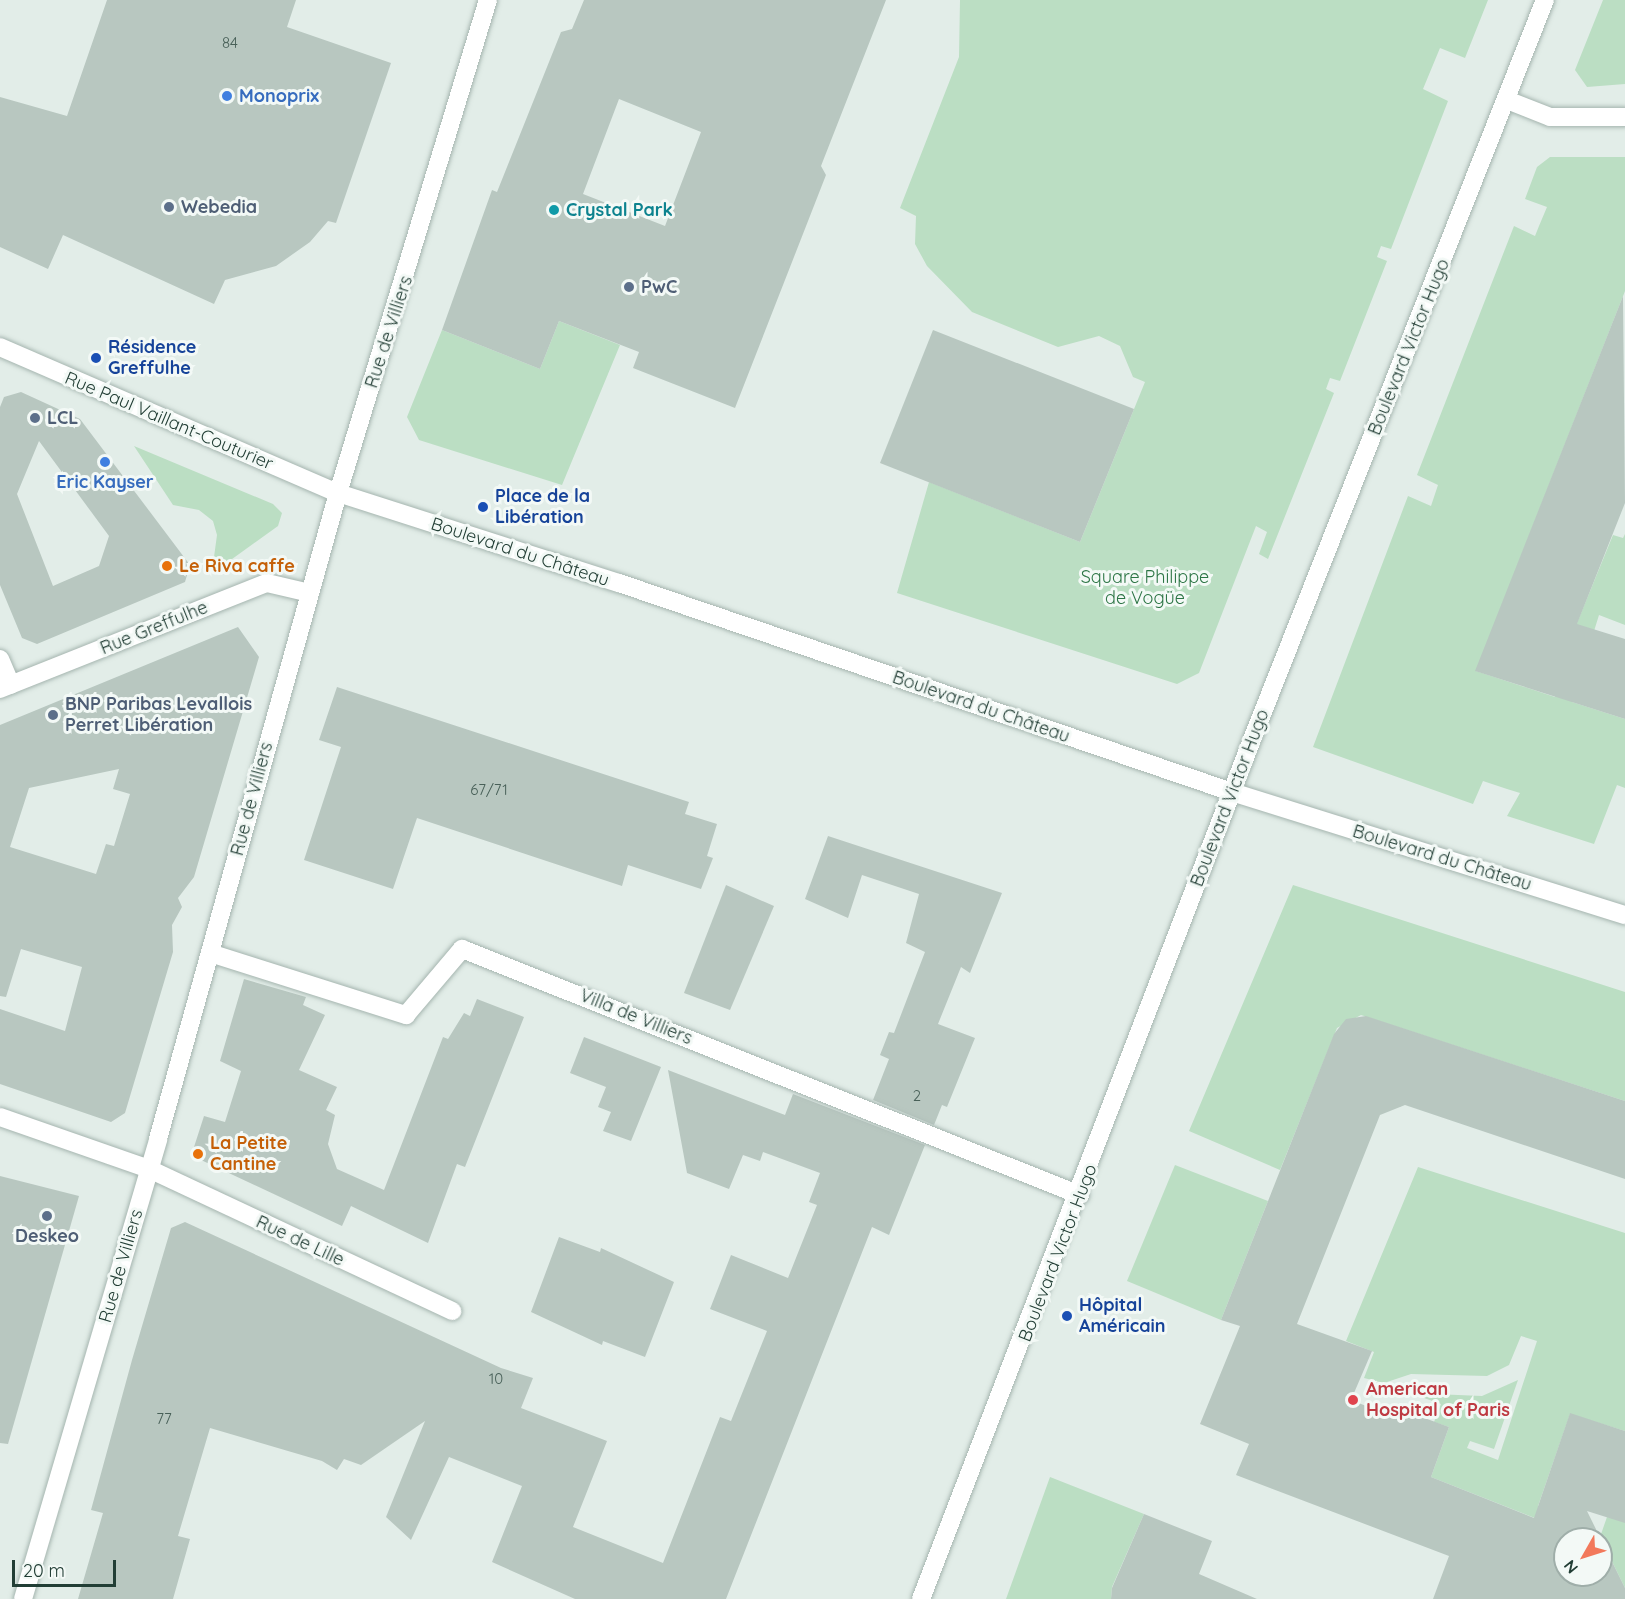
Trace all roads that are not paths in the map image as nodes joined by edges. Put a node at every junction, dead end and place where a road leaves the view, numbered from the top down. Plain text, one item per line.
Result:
1 (488, 0) edge
2 (1545, 0) edge
3 (1508, 100) junction
4 (1625, 117) edge
5 (0, 347) edge
6 (338, 493) junction
7 (310, 593) junction
8 (0, 659) edge
9 (5, 687) edge
10 (1232, 792) junction
11 (1625, 915) edge
12 (210, 953) junction
13 (0, 1117) edge
14 (149, 1169) junction
15 (1080, 1195) junction
16 (452, 1311) dead end
17 (23, 1599) edge
18 (921, 1599) edge

1 - 6 street, Rue de Villiers
2 - 3 street, Boulevard Victor Hugo
3 - 4 street
3 - 10 street, Boulevard Victor Hugo
5 - 6 street, Rue Paul Vaillant-Couturier
6 - 7 street, Rue de Villiers
6 - 10 street, Boulevard du Château
7 - 9 street, Rue Greffulhe
7 - 12 street, Rue de Villiers
8 - 9 street
10 - 11 street, Boulevard du Château
10 - 15 street, Boulevard Victor Hugo
12 - 14 street, Rue de Villiers
12 - 15 street, Villa de Villiers
13 - 14 street, Rue de Lille
14 - 16 street, Rue de Lille
14 - 17 street, Rue de Villiers
15 - 18 street, Boulevard Victor Hugo

